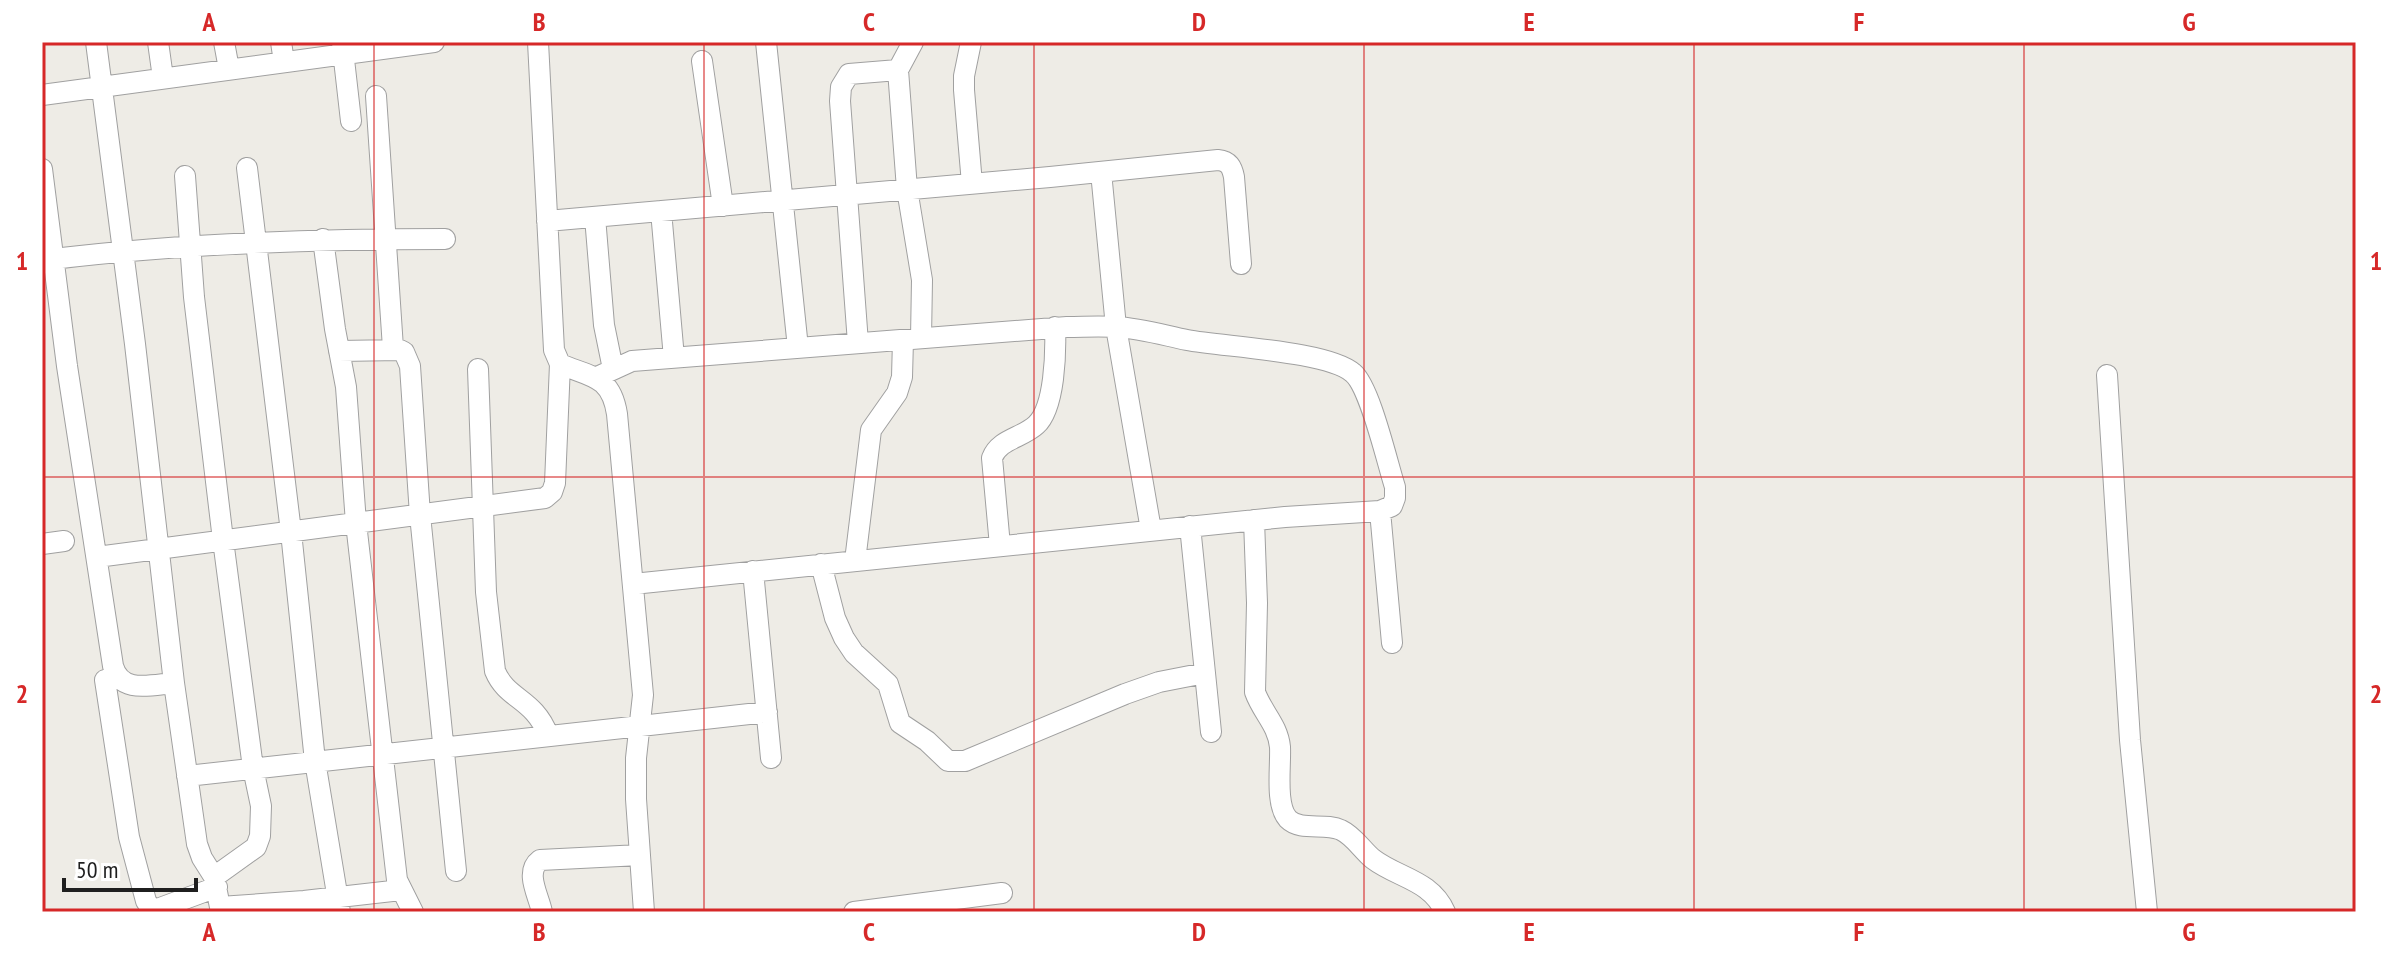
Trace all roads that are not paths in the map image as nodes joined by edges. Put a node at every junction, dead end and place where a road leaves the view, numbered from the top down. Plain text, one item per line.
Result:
1 (96, 42) edge
2 (158, 42) edge
3 (224, 42) edge
4 (434, 42) edge
5 (538, 42) edge
6 (766, 42) edge
7 (913, 42) edge
8 (971, 42) edge
9 (342, 48) edge
10 (282, 52) edge
11 (702, 61) dead end
12 (229, 69) junction
13 (898, 70) junction
14 (163, 78) junction
15 (104, 86) junction
16 (42, 95) edge
17 (376, 96) dead end
18 (351, 121) dead end
19 (247, 168) dead end
20 (42, 169) edge
21 (1101, 172) junction
22 (185, 176) dead end
23 (972, 184) junction
24 (907, 189) junction
25 (848, 195) junction
26 (785, 200) junction
27 (723, 206) junction
28 (661, 211) junction
29 (595, 217) junction
30 (547, 221) junction
31 (323, 239) junction
32 (384, 239) junction
33 (445, 239) dead end
34 (254, 242) junction
35 (189, 246) junction
36 (124, 250) junction
37 (53, 259) junction
38 (1241, 264) dead end
39 (1055, 327) junction
40 (1116, 327) junction
41 (912, 339) junction
42 (858, 343) junction
43 (393, 348) junction
44 (798, 348) junction
45 (339, 351) junction
46 (674, 358) junction
47 (560, 364) junction
48 (478, 369) dead end
49 (605, 373) junction
50 (2107, 375) dead end
51 (483, 507) junction
52 (1380, 511) junction
53 (420, 515) junction
54 (1254, 520) junction
55 (356, 523) junction
56 (1190, 526) junction
57 (1151, 530) junction
58 (291, 532) junction
59 (223, 540) junction
60 (64, 541) dead end
61 (42, 544) edge
62 (1000, 546) junction
63 (159, 549) junction
64 (97, 557) junction
65 (855, 561) junction
66 (821, 564) junction
67 (753, 571) junction
68 (633, 584) junction
69 (1392, 643) dead end
70 (1205, 673) junction
71 (105, 680) dead end
72 (174, 683) junction
73 (767, 712) junction
74 (641, 724) junction
75 (1211, 732) dead end
76 (548, 735) junction
77 (445, 746) junction
78 (381, 753) junction
79 (771, 758) dead end
80 (315, 761) junction
81 (253, 768) junction
82 (187, 776) junction
83 (640, 855) junction
84 (456, 871) dead end
85 (401, 890) junction
86 (1002, 893) dead end
87 (218, 896) edge
88 (339, 904) edge
89 (152, 911) edge
90 (413, 912) edge
91 (542, 912) edge
92 (644, 912) edge
93 (854, 912) edge
94 (1445, 912) edge
95 (2147, 912) edge

1 - 15 street
2 - 14 street
3 - 12 street
4 - 9 street
5 - 30 street
6 - 26 street
7 - 13 street
8 - 23 street
9 - 10 street
9 - 18 street
10 - 12 street
11 - 27 street
12 - 14 street
13 - 24 street
13 - 25 street
14 - 15 street
15 - 16 street
15 - 36 street
17 - 32 street
19 - 34 street
20 - 37 street
21 - 23 street
21 - 38 street
21 - 40 street
22 - 35 street
23 - 24 street
24 - 25 street
24 - 41 street
25 - 26 street
25 - 42 street
26 - 27 street
26 - 44 street
27 - 28 street
28 - 29 street
28 - 46 street
29 - 30 street
29 - 49 street
30 - 47 street
31 - 32 street
31 - 34 street
31 - 45 street
32 - 33 street
32 - 43 street
34 - 35 street
34 - 58 street
35 - 36 street
35 - 59 street
36 - 37 street
36 - 63 street
37 - 64 street
39 - 40 street
39 - 41 street
39 - 62 street
40 - 52 street
40 - 57 street
41 - 42 street
41 - 65 street
42 - 44 street
43 - 45 street
43 - 53 street
44 - 46 street
45 - 55 street
46 - 49 street
47 - 49 street
47 - 51 street
48 - 51 street
49 - 68 street
50 - 95 street
51 - 53 street
51 - 76 street
52 - 54 street
52 - 69 street
53 - 55 street
53 - 77 street
54 - 56 street
54 - 94 street
55 - 58 street
55 - 78 street
56 - 57 street
56 - 70 street
57 - 62 street
58 - 59 street
58 - 80 street
59 - 63 street
59 - 81 street
60 - 61 street
62 - 65 street
63 - 64 street
63 - 72 street
64 - 72 street
65 - 66 street
66 - 67 street
66 - 70 street
67 - 68 street
67 - 73 street
68 - 74 street
70 - 75 street
71 - 89 street
72 - 82 street
73 - 74 street
73 - 79 street
74 - 76 street
74 - 83 street
76 - 77 street
77 - 78 street
77 - 84 street
78 - 80 street
78 - 85 street
80 - 81 street
80 - 88 street
81 - 82 street
81 - 87 street
82 - 87 street
83 - 91 street
83 - 92 street
85 - 88 street
85 - 90 street
86 - 93 street
87 - 88 street
87 - 89 street

